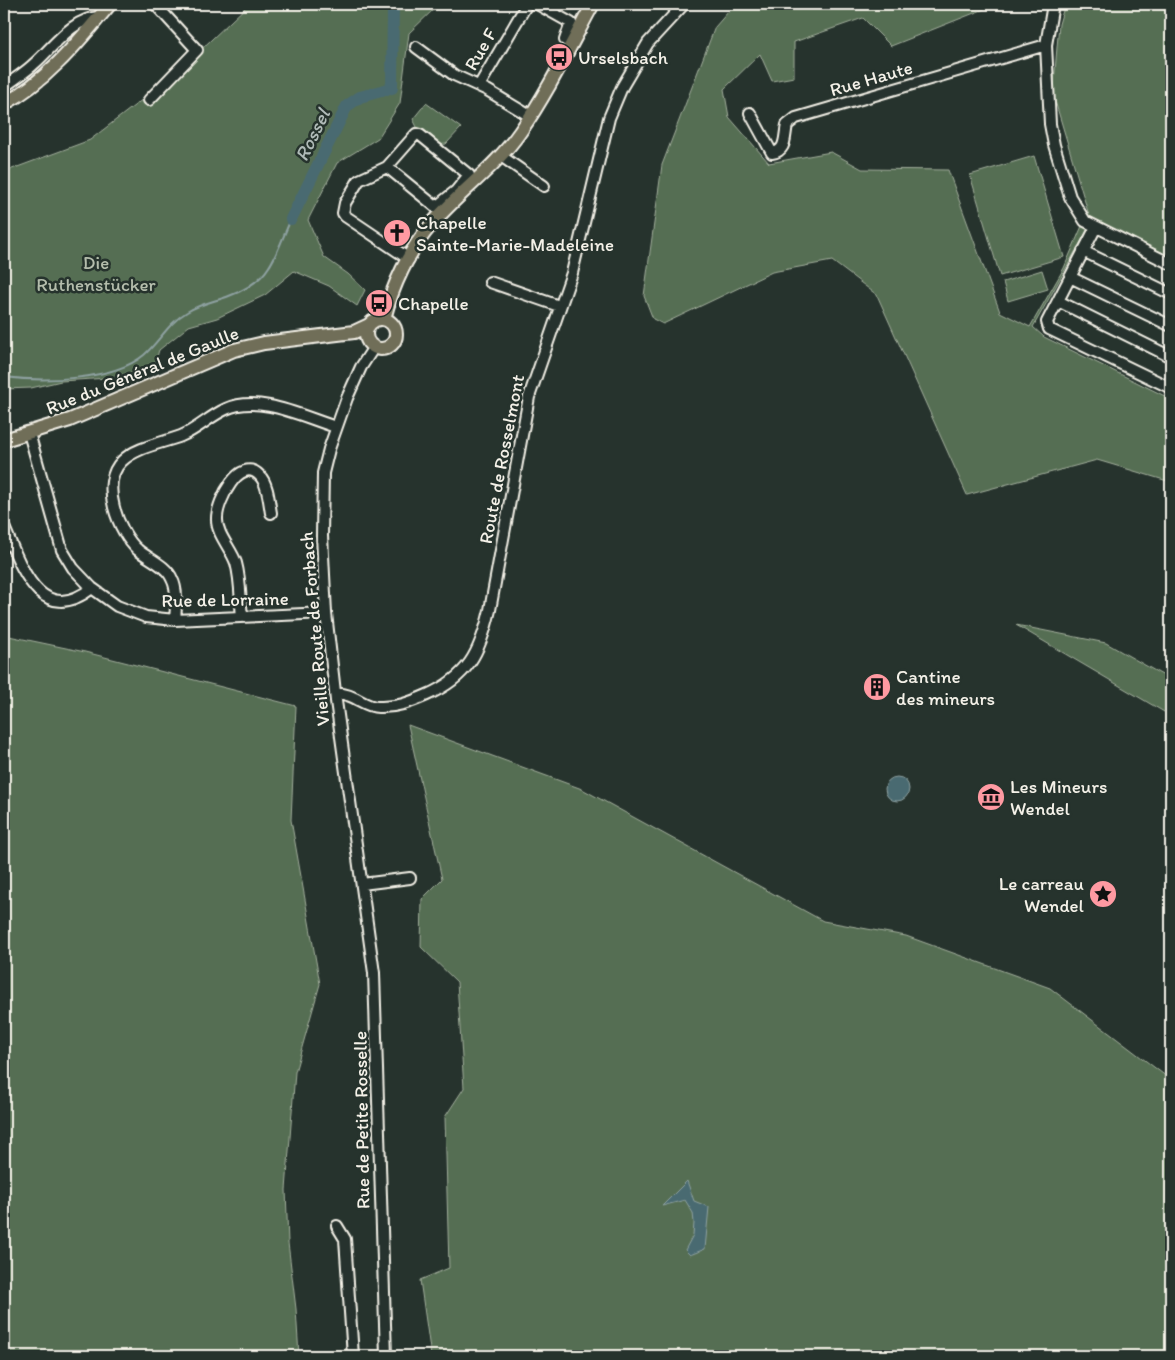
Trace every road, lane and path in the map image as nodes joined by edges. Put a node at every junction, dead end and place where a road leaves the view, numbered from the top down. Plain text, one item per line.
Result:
1 (110, 4) edge
2 (155, 4) edge
3 (527, 4) edge
4 (537, 4) edge
5 (593, 4) edge
6 (684, 4) edge
7 (1053, 4) edge
8 (99, 17) junction
9 (571, 43) junction
10 (1046, 44) junction
11 (416, 47) dead end
12 (479, 86) junction
13 (4, 87) edge
14 (149, 100) dead end
15 (4, 104) edge
16 (750, 113) dead end
17 (530, 116) junction
18 (501, 156) junction
19 (387, 167) junction
20 (544, 186) dead end
21 (458, 193) junction
22 (1096, 227) junction
23 (1083, 251) junction
24 (409, 259) junction
25 (1171, 264) edge
26 (1070, 276) junction
27 (490, 282) dead end
28 (1171, 294) edge
29 (1058, 301) junction
30 (560, 306) junction
31 (384, 319) junction
32 (1171, 326) edge
33 (370, 337) junction
34 (1171, 357) edge
35 (1171, 388) edge
36 (336, 427) junction
37 (30, 433) junction
38 (4, 440) edge
39 (271, 513) dead end
40 (4, 527) edge
41 (92, 588) junction
42 (326, 613) junction
43 (242, 617) junction
44 (175, 620) junction
45 (335, 694) junction
46 (341, 739) joint
47 (410, 878) dead end
48 (362, 884) junction
49 (337, 1226) dead end
50 (353, 1356) edge
51 (386, 1356) edge

1 - 8 main road
2 - 14 street
3 - 12 street, Rue F
4 - 9 street
5 - 9 main road
6 - 30 street, Route de Rosselmont
7 - 10 street
8 - 13 street
8 - 15 main road
9 - 17 main road
10 - 16 street, Rue Haute
10 - 22 street
11 - 12 street
12 - 17 street
17 - 18 main road
18 - 20 street
18 - 21 main road
19 - 21 street
19 - 21 street
19 - 24 street
21 - 24 main road
22 - 23 street
22 - 25 street
23 - 26 street
23 - 28 street
24 - 31 main road
26 - 29 street
26 - 32 street
27 - 30 street
29 - 34 street
29 - 35 street
30 - 45 street, Route de Rosselmont
31 - 33 main road
31 - 33 main road
33 - 36 street, Vieille Route de Forbach
33 - 37 main road, Rue du Général de Gaulle
36 - 42 street, Vieille Route de Forbach
36 - 44 street
37 - 38 main road, Rue du Général de Gaulle
37 - 41 street, Rue de Lorraine
39 - 43 street
40 - 41 street
41 - 44 street, Rue de Lorraine
42 - 43 street, Rue de Lorraine
42 - 45 street, Vieille Route de Forbach
43 - 44 street, Rue de Lorraine
45 - 46 street, Vieille Route de Forbach
46 - 48 street, Rue de Petite Rosselle
47 - 48 street
48 - 51 street, Rue de Petite Rosselle
49 - 50 street

